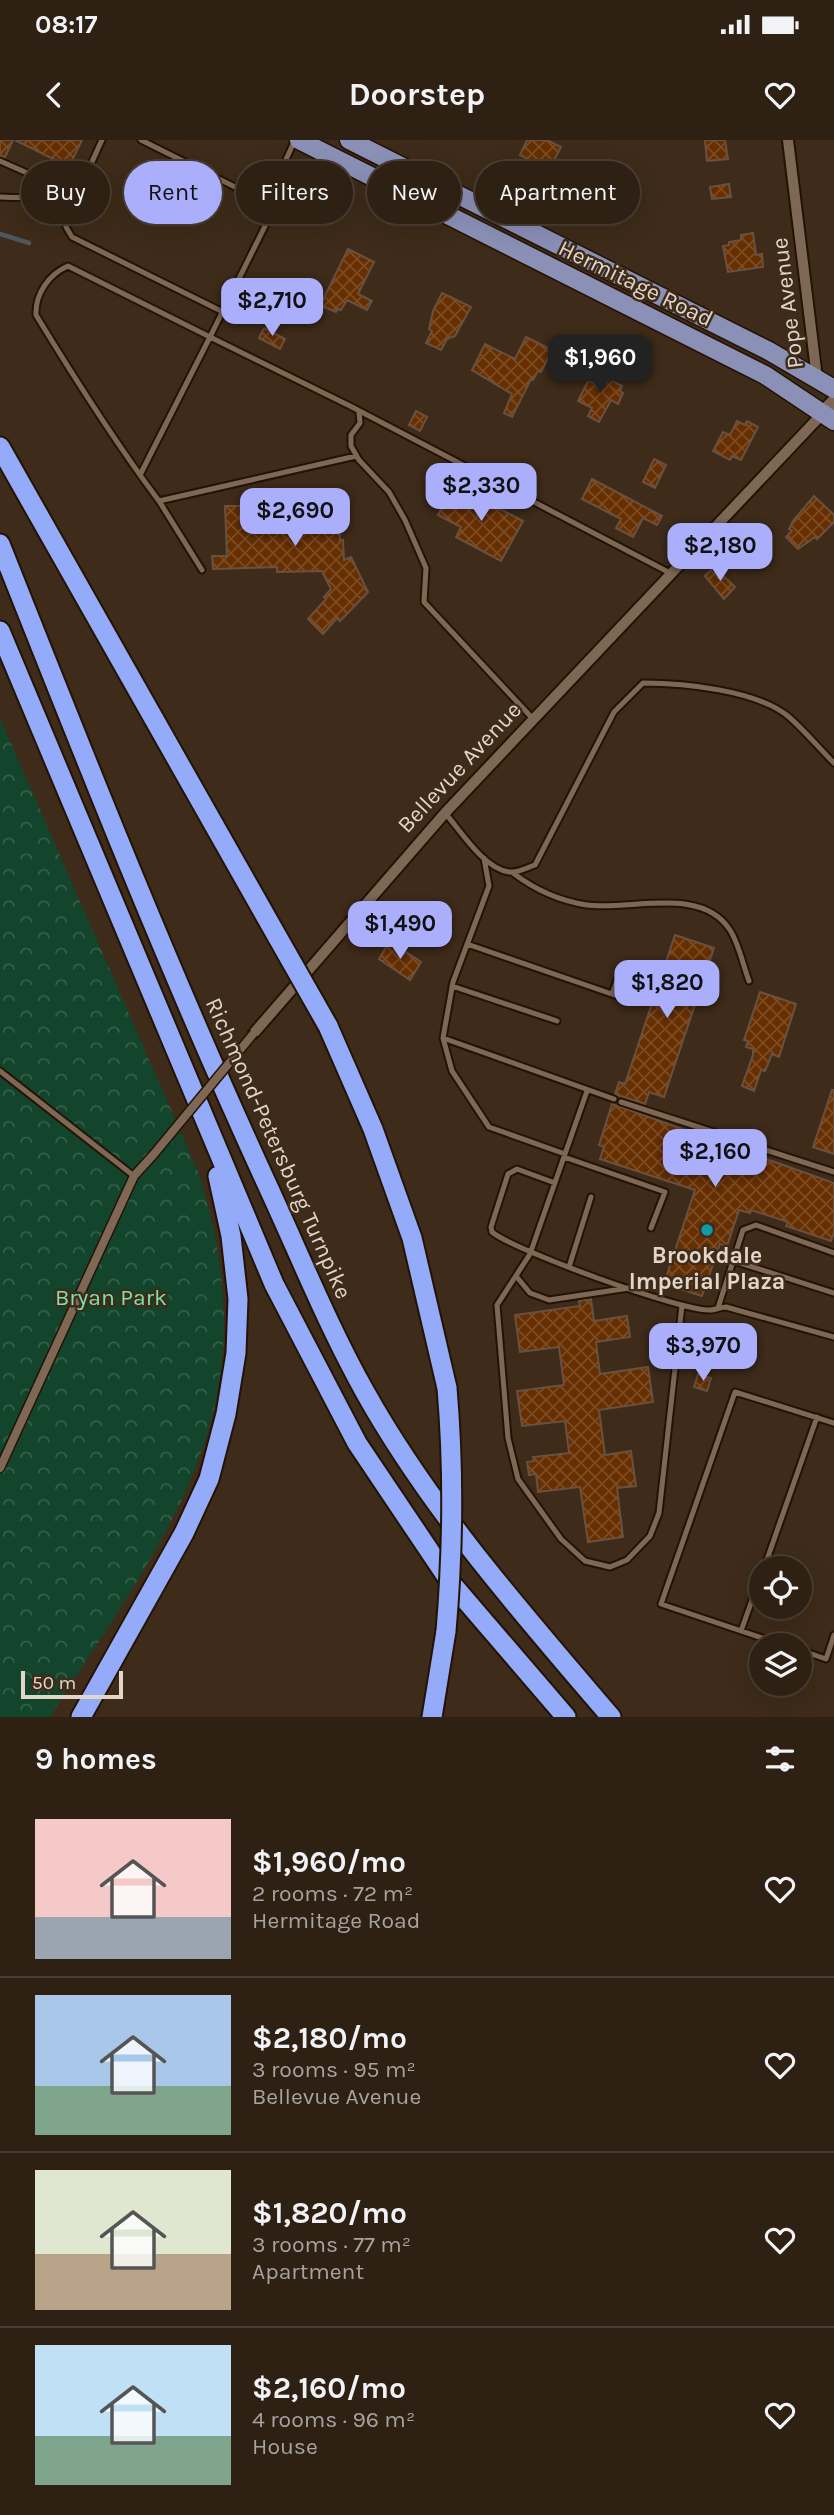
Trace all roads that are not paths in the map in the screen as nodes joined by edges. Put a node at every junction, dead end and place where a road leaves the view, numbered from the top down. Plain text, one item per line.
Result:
1 (102, 140) edge
2 (141, 140) edge
3 (297, 140) edge
4 (788, 140) edge
5 (351, 141) edge
6 (0, 161) edge
7 (92, 161) edge
8 (286, 161) edge
9 (340, 161) edge
10 (342, 161) edge
11 (353, 168) edge
12 (21, 170) edge
13 (236, 188) edge
14 (0, 197) edge
15 (21, 197) edge
16 (67, 224) edge
17 (265, 224) edge
18 (223, 312) junction
19 (209, 337) junction
20 (817, 378) junction
21 (834, 389) edge
22 (359, 412) junction
23 (831, 412) edge
24 (0, 447) edge
25 (356, 456) junction
26 (140, 475) junction
27 (159, 501) junction
28 (0, 544) edge
29 (202, 570) dead end
30 (672, 573) junction
31 (0, 631) edge
32 (534, 720) junction
33 (834, 764) edge
34 (445, 813) junction
35 (484, 858) junction
36 (512, 872) junction
37 (467, 944) junction
38 (749, 981) dead end
39 (452, 986) junction
40 (612, 994) junction
41 (557, 1021) dead end
42 (254, 1033) joint
43 (443, 1038) junction
44 (0, 1071) edge
45 (587, 1091) junction
46 (614, 1099) dead end
47 (621, 1102) dead end
48 (209, 1131) junction
49 (729, 1137) dead end
50 (737, 1141) dead end
51 (565, 1155) junction
52 (834, 1172) edge
53 (134, 1177) junction
54 (555, 1182) junction
55 (592, 1197) dead end
56 (651, 1228) dead end
57 (834, 1253) edge
58 (530, 1254) junction
59 (734, 1261) junction
60 (569, 1267) junction
61 (516, 1276) junction
62 (632, 1288) junction
63 (834, 1293) edge
64 (682, 1305) junction
65 (718, 1308) junction
66 (834, 1337) edge
67 (817, 1417) junction
68 (834, 1423) edge
69 (0, 1468) edge
70 (768, 1556) edge
71 (749, 1609) edge
72 (741, 1631) junction
73 (749, 1634) edge
74 (834, 1635) edge
75 (121, 1641) junction
76 (812, 1654) edge
77 (432, 1716) edge
78 (71, 1717) edge
79 (81, 1717) edge
80 (566, 1717) edge
81 (611, 1717) edge

1 - 7 lane
2 - 13 lane
3 - 8 lane
3 - 9 main road, Hermitage Road
4 - 20 street, Pope Avenue
5 - 10 street
5 - 20 main road, Hermitage Road
6 - 12 lane
11 - 23 main road, Hermitage Road
14 - 15 lane
16 - 18 lane
17 - 18 lane
18 - 19 lane
19 - 22 lane
19 - 26 lane
19 - 26 lane
20 - 21 main road, Hermitage Road
22 - 25 lane
22 - 30 lane
23 - 30 street, Bellevue Avenue
24 - 77 highway, bridge
25 - 27 lane
25 - 32 lane
26 - 27 lane
27 - 29 lane
28 - 81 highway, Richmond-Petersburg Turnpike
30 - 32 street, Bellevue Avenue
31 - 48 highway
32 - 34 street, Bellevue Avenue
33 - 36 lane
34 - 35 lane
34 - 42 street, Bellevue Avenue
35 - 36 lane
35 - 37 lane
36 - 38 lane
37 - 39 lane
37 - 40 lane
39 - 41 lane
39 - 43 lane
40 - 40 lane
42 - 53 street, Bellevue Avenue, bridge
43 - 45 lane
43 - 51 lane
44 - 53 lane
45 - 46 lane
45 - 51 lane
47 - 49 lane
48 - 75 highway
48 - 80 highway
50 - 52 lane
51 - 54 lane
51 - 56 lane
53 - 69 street, Bellevue Avenue
54 - 58 lane
54 - 58 lane
55 - 60 lane
57 - 59 lane
58 - 60 lane
58 - 61 lane
59 - 63 lane
59 - 65 lane
60 - 62 lane
61 - 62 lane
61 - 64 lane
62 - 64 lane
64 - 65 lane
65 - 66 lane
67 - 68 lane
67 - 70 lane
67 - 72 lane
71 - 72 lane
72 - 73 lane
74 - 76 lane
75 - 78 highway
75 - 79 highway

